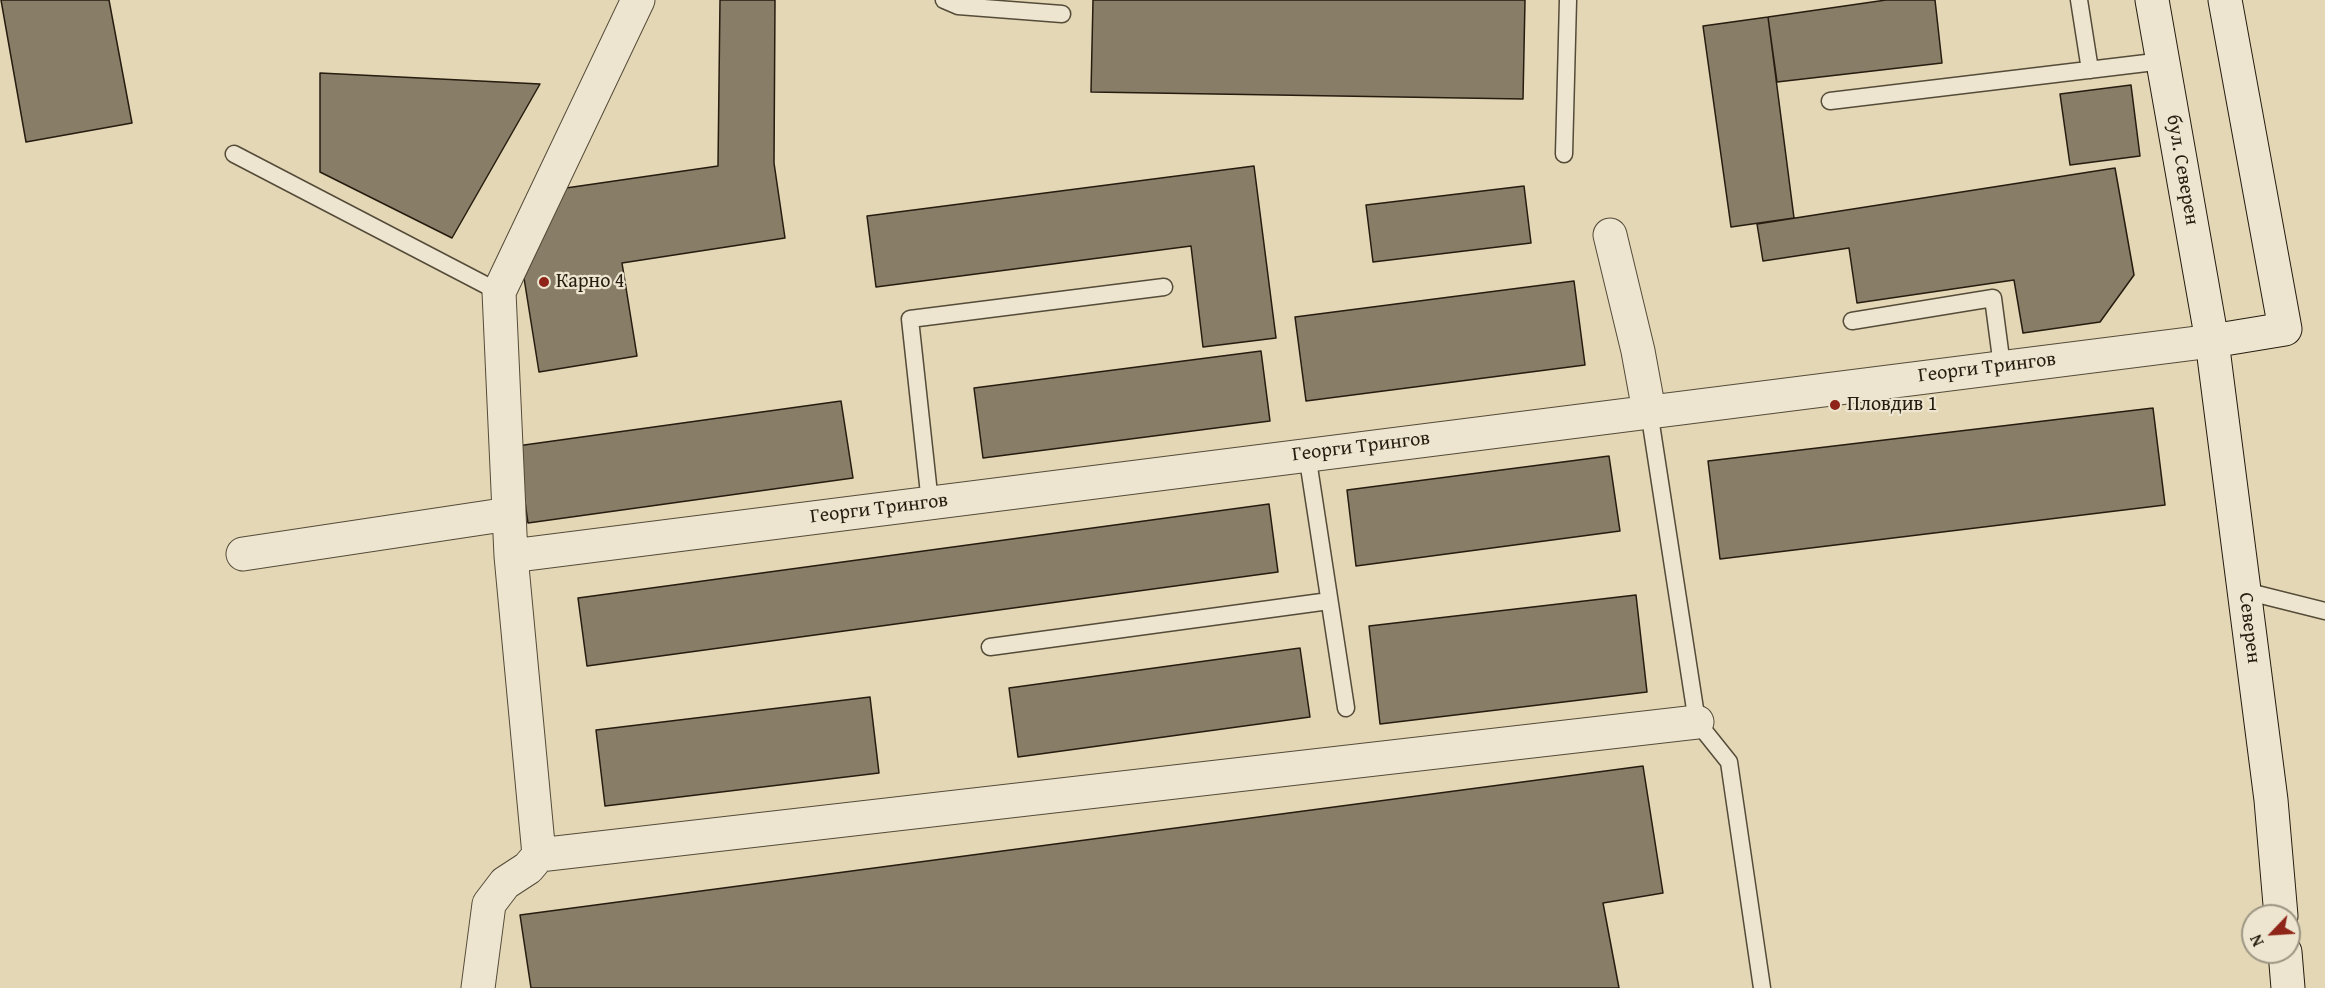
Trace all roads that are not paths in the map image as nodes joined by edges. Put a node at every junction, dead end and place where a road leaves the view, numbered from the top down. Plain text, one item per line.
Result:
1 (638, 0) edge
2 (944, 0) edge
3 (1568, 0) edge
4 (2079, 0) edge
5 (2152, 0) edge
6 (2225, 0) edge
7 (1062, 14) dead end
8 (2163, 61) junction
9 (2090, 70) junction
10 (1830, 101) dead end
11 (234, 154) dead end
12 (1564, 154) dead end
13 (1610, 236) dead end
14 (1164, 287) dead end
15 (499, 292) junction
16 (1852, 321) dead end
17 (2212, 341) junction
18 (2002, 366) junction
19 (1649, 411) junction
20 (1306, 454) junction
21 (930, 503) junction
22 (509, 514) junction
23 (243, 554) dead end
24 (512, 556) junction
25 (2245, 591) junction
26 (1329, 601) junction
27 (2325, 611) edge
28 (990, 647) dead end
29 (1346, 708) dead end
30 (1697, 722) junction
31 (539, 855) junction
32 (2280, 904) edge
33 (2286, 964) edge
34 (478, 988) edge
35 (1762, 988) edge
36 (2288, 988) edge

1 - 15 street
2 - 7 lane
3 - 12 lane
4 - 9 lane
5 - 8 street, бул. Северен
6 - 17 street, Георги Трингов
8 - 9 lane
8 - 17 street, бул. Северен
9 - 10 lane
11 - 15 lane
13 - 19 street
14 - 21 lane
15 - 22 street
16 - 18 lane
17 - 18 street, Георги Трингов
17 - 25 street, Северен
18 - 19 street, Георги Трингов
19 - 20 street, Георги Трингов
19 - 30 lane
20 - 21 street, Георги Трингов
20 - 26 lane
21 - 24 street, Георги Трингов
22 - 23 street
22 - 24 street
24 - 31 street
25 - 27 lane
25 - 32 street, Северен
26 - 28 lane
26 - 29 lane
30 - 31 street
30 - 35 lane
31 - 34 street
33 - 36 street

